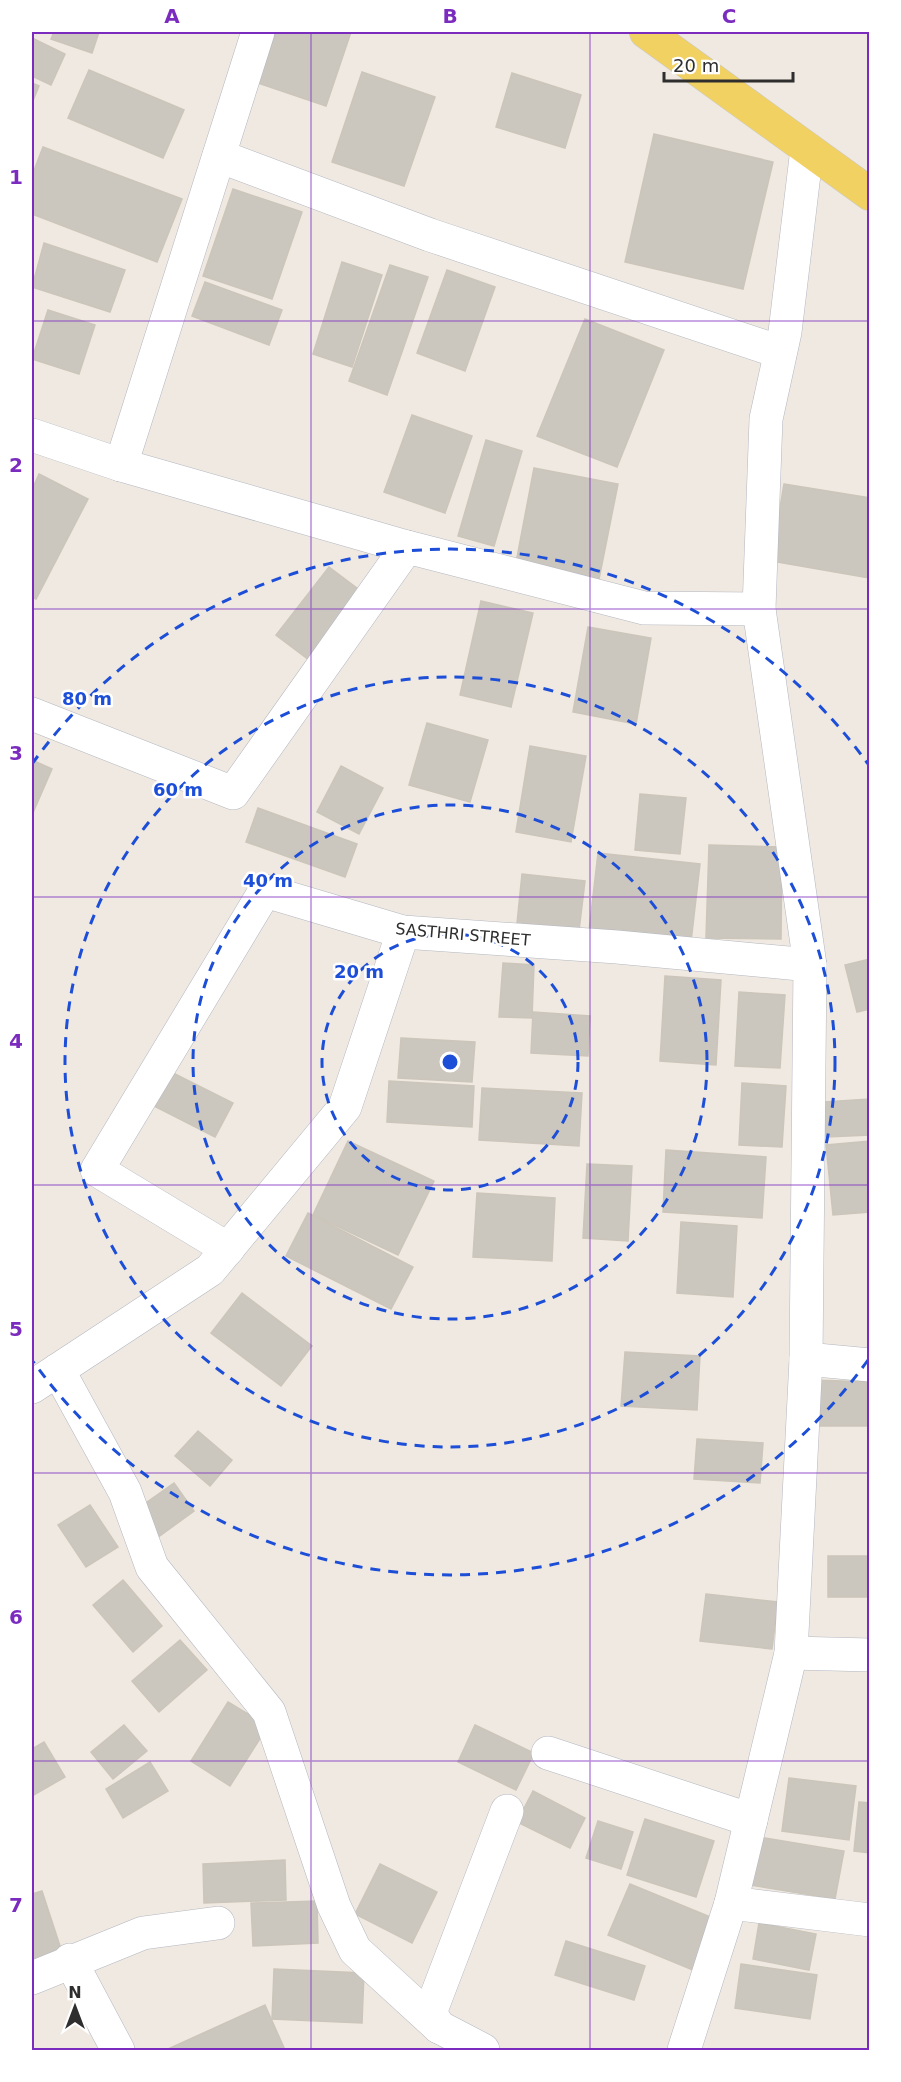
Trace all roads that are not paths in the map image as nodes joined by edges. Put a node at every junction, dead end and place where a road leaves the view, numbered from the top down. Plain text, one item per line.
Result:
1 (258, 32) edge
2 (646, 32) edge
3 (807, 149) junction
4 (219, 156) junction
5 (870, 194) edge
6 (780, 352) junction
7 (32, 435) edge
8 (121, 465) junction
9 (408, 547) junction
10 (759, 609) junction
11 (32, 714) edge
12 (403, 932) junction
13 (810, 965) junction
14 (228, 1249) junction
15 (806, 1359) junction
16 (870, 1365) edge
17 (58, 1370) junction
18 (32, 1388) edge
19 (791, 1653) junction
20 (870, 1655) edge
21 (548, 1753) dead end
22 (507, 1811) dead end
23 (751, 1820) junction
24 (731, 1903) junction
25 (870, 1920) edge
26 (218, 1923) dead end
27 (70, 1960) junction
28 (32, 1978) edge
29 (439, 2027) junction
30 (118, 2050) edge
31 (483, 2050) edge
32 (684, 2050) edge

1 - 4 street
2 - 3 main road
3 - 5 main road
3 - 6 street
4 - 6 street
4 - 8 street
6 - 10 street
7 - 8 street
8 - 9 street
9 - 10 street
9 - 11 street
10 - 13 street
12 - 13 street, SASTHRI STREET
12 - 14 street
12 - 14 street, SASTHRI STREET
13 - 15 street
14 - 17 street
15 - 16 street
15 - 19 street
17 - 18 street
17 - 29 street
19 - 20 street
19 - 23 street
21 - 23 street
22 - 29 street
23 - 24 street
24 - 25 street
24 - 32 street
26 - 27 street
27 - 28 street
27 - 30 street
29 - 31 street

